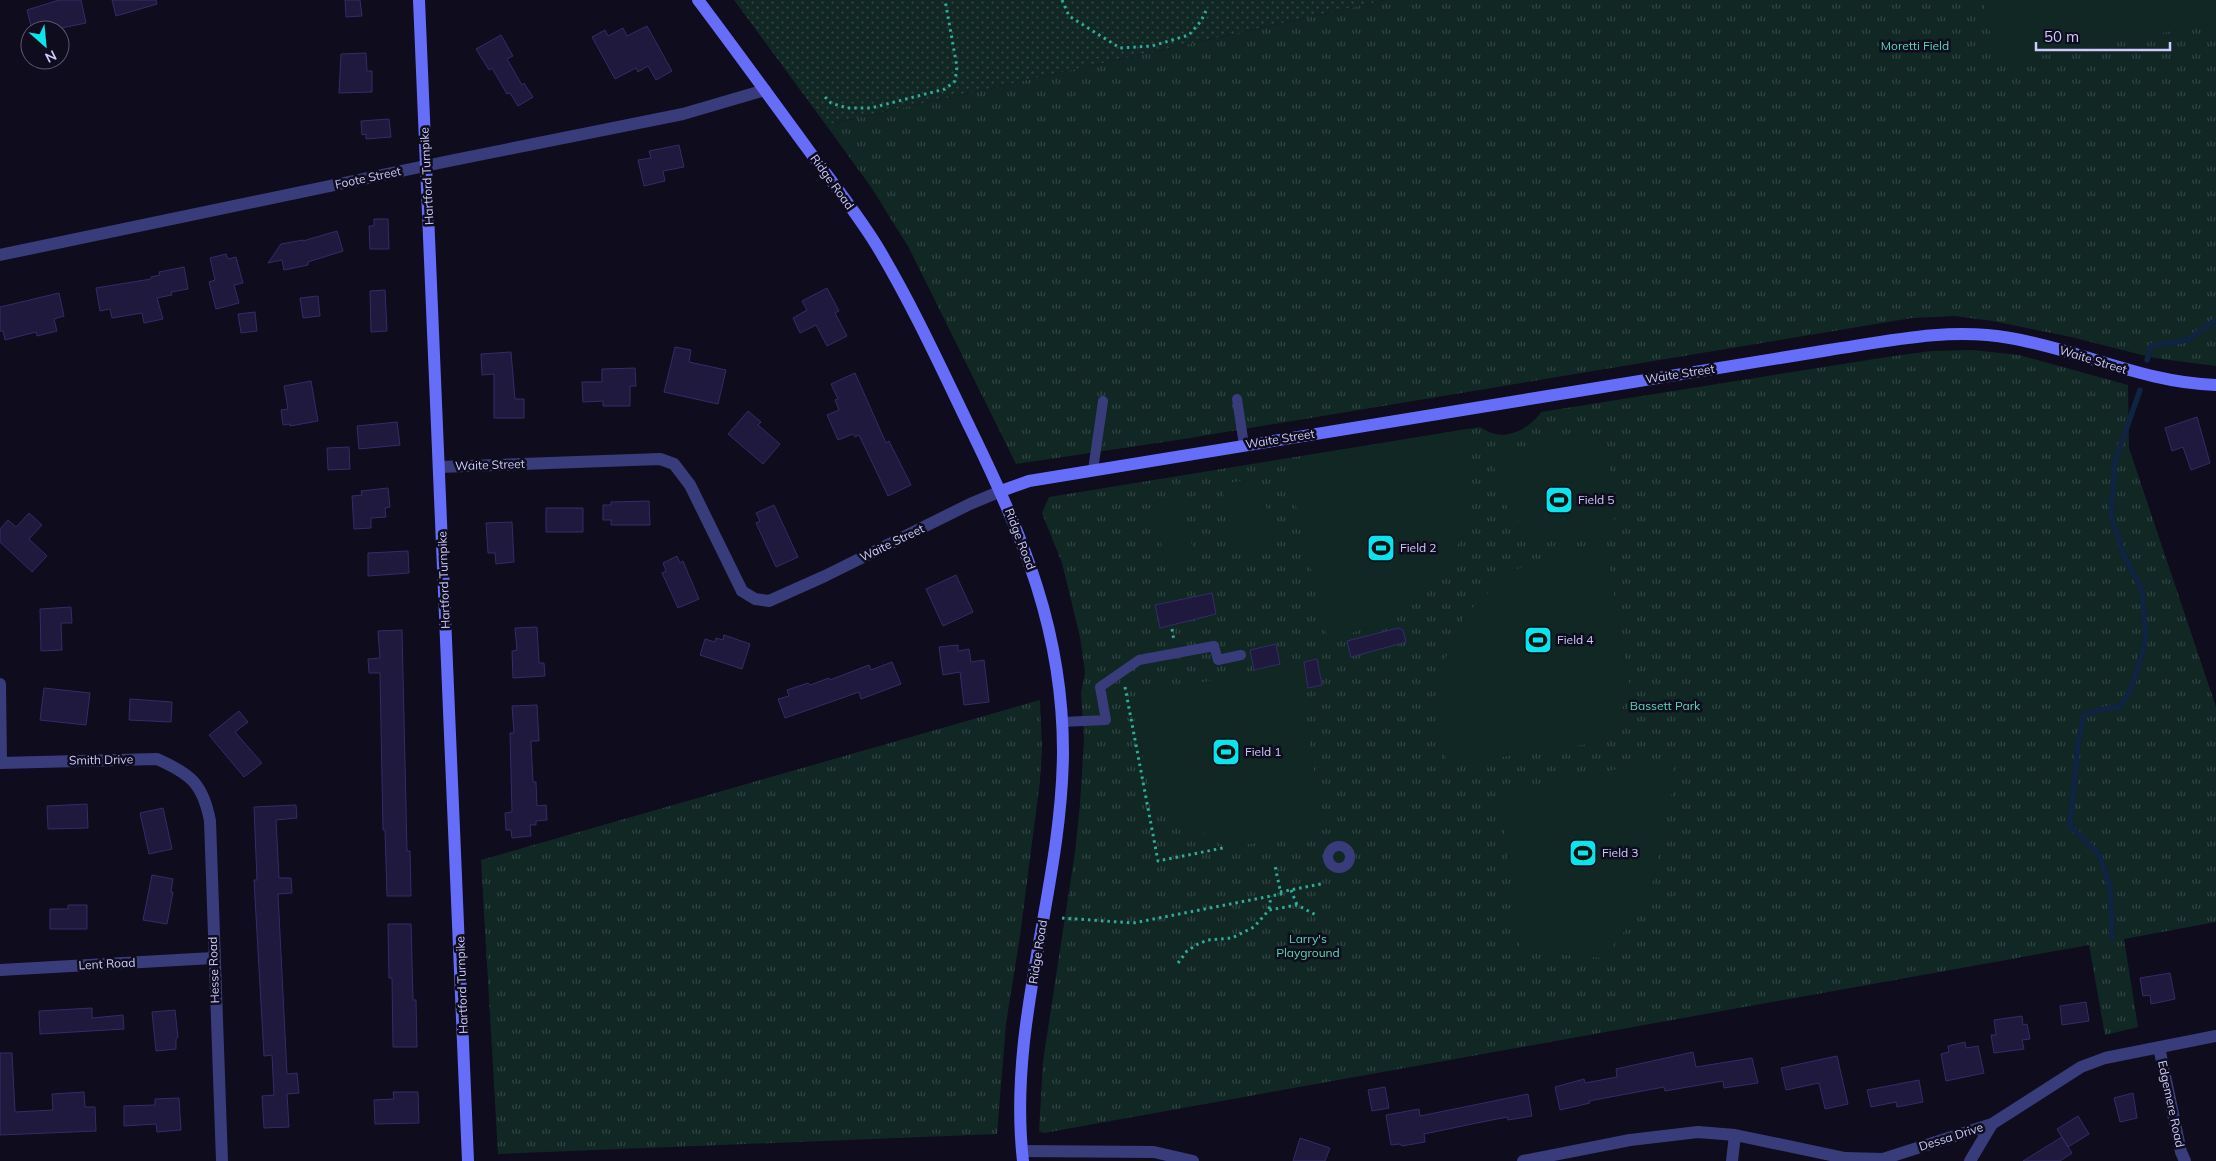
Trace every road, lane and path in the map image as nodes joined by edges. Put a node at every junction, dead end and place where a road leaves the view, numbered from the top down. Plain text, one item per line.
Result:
1 (419, 0) edge
2 (698, 0) edge
3 (945, 0) edge
4 (1062, 0) edge
5 (1206, 11) dead end
6 (765, 90) junction
7 (825, 97) dead end
8 (426, 166) junction
9 (0, 255) edge
10 (2216, 384) edge
11 (1236, 399) dead end
12 (1103, 401) dead end
13 (1244, 445) junction
14 (439, 467) junction
15 (1093, 470) junction
16 (1001, 491) junction
17 (1240, 656) dead end
18 (1122, 671) junction
19 (0, 684) edge
20 (1062, 722) junction
21 (1, 763) edge
22 (195, 782) joint
23 (1223, 848) dead end
24 (1274, 866) dead end
25 (1321, 884) dead end
26 (1291, 890) junction
27 (1280, 892) junction
28 (1271, 896) junction
29 (1297, 905) junction
30 (1269, 910) junction
31 (1318, 916) dead end
32 (1062, 918) dead end
33 (213, 958) junction
34 (1178, 964) dead end
35 (0, 970) edge
36 (2216, 1036) edge
37 (2159, 1047) junction
38 (1992, 1124) junction
39 (1735, 1135) junction
40 (1022, 1156) edge
41 (1885, 1160) edge
42 (222, 1161) edge
43 (468, 1161) edge
44 (1193, 1161) edge
45 (1523, 1161) edge
46 (1732, 1161) edge
47 (1970, 1161) edge
48 (2185, 1161) edge

1 - 8 main road, Hartford Turnpike
2 - 6 main road, Ridge Road
3 - 7 path
4 - 5 path
6 - 8 street, Foote Street
6 - 16 main road, Ridge Road
8 - 9 street, Foote Street
8 - 14 main road, Hartford Turnpike
10 - 13 main road, Waite Street
11 - 13 lane
12 - 15 lane
13 - 15 main road, Waite Street
14 - 16 street, Waite Street
14 - 43 main road, Hartford Turnpike
15 - 16 main road, Waite Street
16 - 20 main road, Ridge Road
17 - 18 lane
18 - 20 lane
18 - 23 path
19 - 21 street
20 - 40 main road, Ridge Road
21 - 22 street, Smith Drive
22 - 33 street, Hesse Road
24 - 27 path
25 - 26 path
26 - 27 path
26 - 29 path
27 - 28 path
28 - 30 path
28 - 32 path
29 - 30 path
29 - 31 path
30 - 34 path
33 - 35 street, Lent Road
33 - 42 street, Hesse Road
36 - 37 street, Dessa Drive
37 - 38 street, Dessa Drive
37 - 48 street, Edgemere Road
38 - 41 street, Dessa Drive
38 - 47 street
39 - 41 street, Dessa Drive
39 - 45 street, Dessa Drive
39 - 46 street
40 - 44 street

